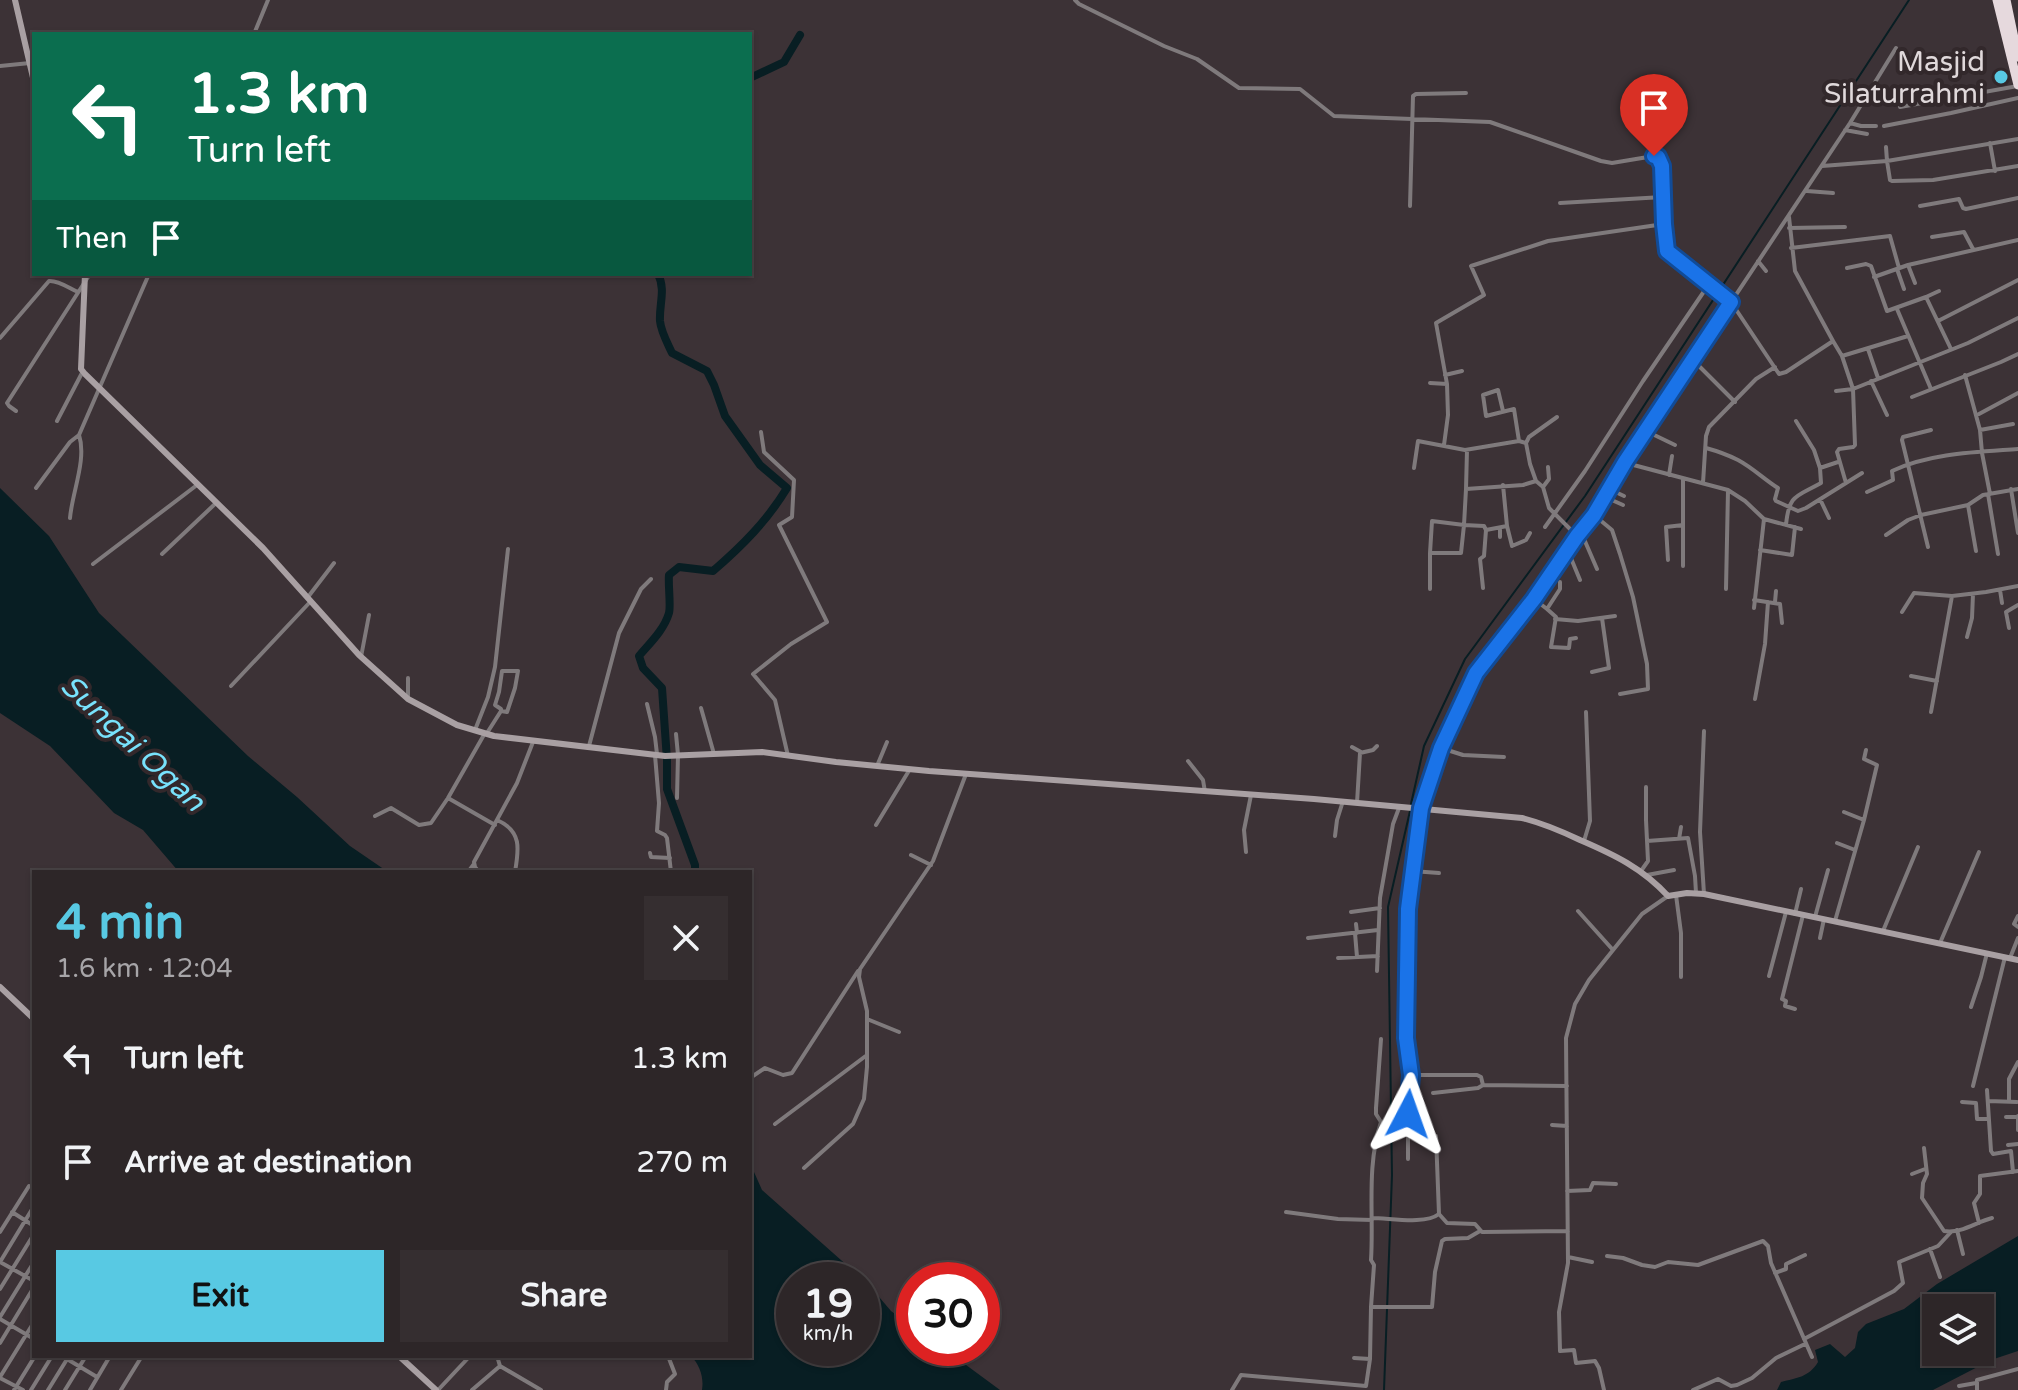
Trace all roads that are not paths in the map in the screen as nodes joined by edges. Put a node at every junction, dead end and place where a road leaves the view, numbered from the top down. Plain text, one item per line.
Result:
1 (15, 0) edge
2 (268, 0) edge
3 (1075, 0) edge
4 (1997, 0) edge
5 (2006, 0) edge
6 (2015, 30) edge
7 (255, 32) edge
8 (1896, 48) dead end
9 (2018, 57) edge
10 (30, 63) junction
11 (0, 66) edge
12 (32, 72) edge
13 (2018, 86) edge
14 (1466, 93) dead end
15 (2018, 98) edge
16 (1900, 107) dead end
17 (1412, 120) junction
18 (1850, 123) junction
19 (1876, 126) dead end
20 (1884, 126) dead end
21 (1845, 130) junction
22 (1867, 134) dead end
23 (2018, 139) edge
24 (1990, 143) junction
25 (1886, 147) dead end
26 (1887, 161) junction
27 (1822, 166) junction
28 (2018, 166) edge
29 (1995, 171) junction
30 (1806, 191) junction
31 (1833, 193) dead end
32 (1663, 197) junction
33 (2018, 198) edge
34 (1560, 203) dead end
35 (1410, 206) dead end
36 (1920, 206) dead end
37 (1789, 215) junction
38 (1664, 224) junction
39 (1845, 227) dead end
40 (1789, 228) junction
41 (1932, 237) dead end
42 (2018, 240) edge
43 (1791, 248) junction
44 (1973, 249) junction
45 (1758, 261) junction
46 (1908, 265) junction
47 (1847, 268) dead end
48 (1898, 268) junction
49 (1766, 271) dead end
50 (87, 276) edge
51 (148, 276) edge
52 (1874, 277) junction
53 (2018, 280) edge
54 (1915, 283) dead end
55 (1710, 285) junction
56 (1904, 289) dead end
57 (1939, 291) dead end
58 (78, 292) junction
59 (1926, 297) junction
60 (1729, 301) junction
61 (1897, 309) junction
62 (2018, 318) edge
63 (1938, 321) junction
64 (1908, 336) junction
65 (0, 338) edge
66 (1833, 341) junction
67 (1868, 349) junction
68 (1951, 349) junction
69 (2018, 354) edge
70 (1842, 356) junction
71 (1693, 360) junction
72 (1919, 361) junction
73 (1775, 367) junction
74 (1462, 371) dead end
75 (84, 373) junction
76 (1445, 375) junction
77 (1965, 375) junction
78 (1878, 378) junction
79 (1871, 381) junction
80 (1430, 383) dead end
81 (1447, 384) junction
82 (100, 389) junction
83 (1853, 389) junction
84 (1931, 389) junction
85 (1836, 391) dead end
86 (2018, 393) edge
87 (1912, 397) dead end
88 (1735, 402) junction
89 (16, 411) dead end
90 (1503, 411) junction
91 (1979, 414) dead end
92 (1887, 415) dead end
93 (1557, 417) dead end
94 (57, 421) dead end
95 (1796, 421) dead end
96 (2013, 424) dead end
97 (1931, 430) dead end
98 (1980, 430) junction
99 (1646, 431) junction
100 (761, 432) dead end
101 (79, 435) junction
102 (1519, 441) junction
103 (1526, 443) junction
104 (1444, 445) junction
105 (1675, 445) dead end
106 (1706, 448) junction
107 (2018, 449) edge
108 (1467, 450) junction
109 (1982, 453) junction
110 (1672, 456) dead end
111 (1625, 462) junction
112 (1838, 462) junction
113 (1907, 464) junction
114 (1548, 467) dead end
115 (1414, 468) dead end
116 (1820, 468) junction
117 (1862, 473) dead end
118 (1669, 475) junction
119 (1683, 479) junction
120 (1536, 481) junction
121 (1846, 483) junction
122 (1703, 484) junction
123 (197, 485) junction
124 (1503, 485) junction
125 (1543, 487) junction
126 (36, 488) dead end
127 (1466, 489) junction
128 (1609, 489) junction
129 (2011, 489) junction
130 (2018, 489) edge
131 (1728, 490) junction
132 (1867, 492) dead end
133 (1989, 494) junction
134 (1624, 496) dead end
135 (1605, 497) junction
136 (1820, 499) junction
137 (216, 503) junction
138 (1623, 505) dead end
139 (1968, 505) junction
140 (1788, 506) junction
141 (1555, 515) junction
142 (1594, 515) junction
143 (1921, 515) junction
144 (70, 518) dead end
145 (1829, 518) dead end
146 (1764, 519) junction
147 (1464, 525) junction
148 (1683, 525) junction
149 (1786, 525) junction
150 (1507, 526) junction
151 (1545, 527) dead end
152 (1500, 528) junction
153 (1486, 530) junction
154 (1530, 533) dead end
155 (2018, 533) edge
156 (1579, 534) junction
157 (1886, 535) dead end
158 (1500, 537) dead end
159 (1928, 547) dead end
160 (508, 549) dead end
161 (1760, 550) junction
162 (1568, 551) junction
163 (1976, 551) dead end
164 (1430, 553) junction
165 (162, 554) dead end
166 (1998, 554) dead end
167 (1668, 560) dead end
168 (334, 563) dead end
169 (93, 564) dead end
170 (1683, 566) dead end
171 (1597, 569) dead end
172 (651, 579) dead end
173 (1580, 580) dead end
174 (1560, 582) dead end
175 (2018, 586) edge
176 (1483, 588) dead end
177 (1430, 589) dead end
178 (1726, 589) dead end
179 (2000, 590) junction
180 (1776, 591) dead end
181 (1973, 594) junction
182 (1952, 596) junction
183 (309, 599) junction
184 (1534, 599) junction
185 (1754, 600) junction
186 (1768, 602) junction
187 (1775, 602) junction
188 (2002, 603) dead end
189 (2018, 605) edge
190 (1754, 608) dead end
191 (1547, 609) junction
192 (1902, 612) dead end
193 (369, 615) dead end
194 (1615, 616) dead end
195 (1602, 618) junction
196 (1555, 619) junction
197 (1782, 623) dead end
198 (2009, 628) dead end
199 (1967, 637) dead end
200 (1576, 638) dead end
201 (361, 657) junction
202 (1592, 672) dead end
203 (1911, 676) dead end
204 (408, 678) dead end
205 (1937, 681) junction
206 (231, 686) dead end
207 (1620, 694) dead end
208 (408, 699) junction
209 (1755, 699) dead end
210 (647, 704) dead end
211 (701, 708) dead end
212 (501, 711) junction
213 (1586, 712) dead end
214 (1931, 712) dead end
215 (475, 730) junction
216 (1704, 731) dead end
217 (486, 733) junction
218 (676, 734) dead end
219 (534, 740) junction
220 (887, 742) dead end
221 (589, 746) junction
222 (1377, 746) dead end
223 (1352, 747) dead end
224 (1441, 748) junction
225 (1866, 750) dead end
226 (1361, 752) junction
227 (714, 754) junction
228 (661, 755) junction
229 (678, 755) junction
230 (788, 756) junction
231 (1504, 757) dead end
232 (1188, 761) dead end
233 (876, 766) junction
234 (910, 769) junction
235 (966, 774) junction
236 (1646, 787) dead end
237 (1205, 792) junction
238 (1251, 795) junction
239 (448, 798) junction
240 (677, 798) dead end
241 (1343, 801) junction
242 (1357, 803) junction
243 (1400, 806) junction
244 (1418, 808) junction
245 (1844, 812) dead end
246 (375, 816) dead end
247 (1864, 820) junction
248 (496, 822) junction
249 (876, 825) dead end
250 (1681, 827) dead end
251 (1335, 836) dead end
252 (1679, 839) junction
253 (1584, 841) junction
254 (1647, 841) junction
255 (1837, 843) dead end
256 (1918, 847) dead end
257 (1855, 850) junction
258 (1246, 852) dead end
259 (1979, 852) dead end
260 (650, 853) dead end
261 (911, 855) dead end
262 (670, 858) junction
263 (474, 864) junction
264 (931, 865) junction
265 (470, 870) edge
266 (478, 870) edge
267 (515, 870) edge
268 (671, 870) edge
269 (1674, 870) dead end
270 (1828, 870) dead end
271 (1412, 871) junction
272 (1439, 873) dead end
273 (1644, 873) junction
274 (1801, 889) dead end
275 (1700, 894) junction
276 (1672, 895) junction
277 (1380, 907) junction
278 (1578, 911) dead end
279 (1351, 912) dead end
280 (1786, 912) junction
281 (1799, 914) junction
282 (2018, 916) edge
283 (1815, 917) junction
284 (1824, 919) junction
285 (1835, 921) junction
286 (1356, 924) dead end
287 (2018, 927) edge
288 (1378, 930) junction
289 (1883, 931) junction
290 (1356, 933) junction
291 (1308, 938) dead end
292 (1820, 938) dead end
293 (2018, 938) edge
294 (1940, 943) junction
295 (1613, 950) junction
296 (1987, 953) junction
297 (1378, 956) junction
298 (1357, 957) junction
299 (1338, 958) dead end
300 (2011, 958) edge
301 (860, 969) junction
302 (1377, 971) dead end
303 (1769, 976) dead end
304 (1681, 977) dead end
305 (0, 987) edge
306 (1971, 1007) dead end
307 (1795, 1009) dead end
308 (32, 1017) edge
309 (867, 1019) junction
310 (899, 1032) dead end
311 (1381, 1039) dead end
312 (867, 1055) junction
313 (2018, 1062) edge
314 (1411, 1075) junction
315 (752, 1077) edge
316 (1483, 1085) junction
317 (1567, 1086) junction
318 (1973, 1086) dead end
319 (1987, 1090) dead end
320 (1433, 1093) dead end
321 (1988, 1101) junction
322 (2009, 1101) junction
323 (1962, 1102) dead end
324 (2017, 1102) edge
325 (2017, 1116) edge
326 (2006, 1117) dead end
327 (1988, 1119) junction
328 (775, 1124) dead end
329 (1552, 1125) dead end
330 (1567, 1126) junction
331 (2018, 1130) edge
332 (1436, 1136) dead end
333 (2018, 1144) edge
334 (2008, 1145) dead end
335 (1924, 1148) dead end
336 (1408, 1159) dead end
337 (804, 1168) dead end
338 (1925, 1169) junction
339 (2016, 1171) edge
340 (1912, 1174) dead end
341 (1616, 1184) dead end
342 (29, 1186) dead end
343 (1567, 1191) junction
344 (32, 1209) edge
345 (12, 1212) junction
346 (1286, 1212) dead end
347 (1439, 1214) junction
348 (1992, 1218) dead end
349 (1373, 1219) junction
350 (25, 1220) junction
351 (1979, 1223) junction
352 (32, 1225) edge
353 (1480, 1231) junction
354 (1568, 1231) junction
355 (1954, 1231) junction
356 (0, 1232) edge
357 (32, 1237) edge
358 (1930, 1249) junction
359 (1963, 1254) dead end
360 (1805, 1255) dead end
361 (1607, 1256) dead end
362 (1568, 1257) junction
363 (0, 1262) edge
364 (1592, 1262) dead end
365 (32, 1265) edge
366 (12, 1269) junction
367 (1775, 1273) junction
368 (26, 1275) junction
369 (1940, 1277) dead end
370 (32, 1280) edge
371 (0, 1289) edge
372 (32, 1290) edge
373 (1374, 1308) junction
374 (0, 1318) edge
375 (32, 1325) edge
376 (11, 1326) junction
377 (27, 1334) junction
378 (32, 1338) edge
379 (1804, 1342) junction
380 (0, 1343) edge
381 (1812, 1357) dead end
382 (34, 1358) edge
383 (51, 1358) edge
384 (65, 1358) edge
385 (67, 1358) edge
386 (85, 1358) edge
387 (109, 1358) edge
388 (141, 1358) edge
389 (401, 1358) edge
390 (468, 1358) edge
391 (498, 1358) edge
392 (669, 1358) edge
393 (1354, 1358) dead end
394 (1370, 1359) junction
395 (79, 1366) junction
396 (500, 1366) junction
397 (2018, 1369) edge
398 (0, 1377) edge
399 (97, 1377) junction
400 (1976, 1383) junction
401 (1959, 1386) dead end
402 (15, 1388) edge
403 (23, 1390) edge
404 (31, 1390) edge
405 (48, 1390) edge
406 (65, 1390) edge
407 (90, 1390) edge
408 (121, 1390) edge
409 (437, 1390) edge
410 (472, 1390) edge
411 (541, 1390) edge
412 (666, 1390) edge
413 (1232, 1390) edge
414 (1604, 1390) edge
415 (1693, 1390) edge
416 (1977, 1390) edge

1 - 10 street
2 - 7 street
3 - 17 street
4 - 13 highway
5 - 6 highway
6 - 9 highway
8 - 18 street
10 - 11 street
10 - 12 street
13 - 16 street
14 - 17 street
15 - 20 street
17 - 32 street
17 - 35 street
18 - 19 street
18 - 21 street
21 - 22 street
21 - 27 street
23 - 24 street
24 - 26 street
24 - 29 street
25 - 26 street
26 - 27 street
26 - 29 street
27 - 30 street
28 - 29 street
30 - 31 street
30 - 37 street
32 - 34 street
32 - 38 street
33 - 36 street
37 - 40 street
37 - 45 street
38 - 55 street
38 - 76 street
39 - 40 street
40 - 43 street
41 - 44 street
42 - 44 street
43 - 48 street
43 - 66 street
44 - 46 street
45 - 49 street
45 - 60 street
46 - 48 street
46 - 54 street
47 - 52 street
48 - 52 street
48 - 56 street
50 - 58 street
50 - 75 street
51 - 82 street
52 - 61 street
53 - 63 street
55 - 60 street
55 - 141 street
57 - 59 street
58 - 65 street
58 - 89 street
59 - 61 street
59 - 63 street
60 - 71 street
60 - 73 street
61 - 64 street
62 - 68 street
63 - 68 street
64 - 67 street
64 - 72 street
66 - 70 street
66 - 73 street
67 - 70 street
67 - 78 street
68 - 72 street
69 - 77 street
70 - 83 street
71 - 88 street
71 - 99 street
72 - 78 street
72 - 84 street
73 - 88 street
74 - 76 street
75 - 82 street
75 - 94 street
76 - 81 street
77 - 84 street
77 - 98 street
78 - 79 street
79 - 83 street
79 - 92 street
80 - 81 street
81 - 104 street
82 - 101 street
82 - 123 street
83 - 85 street
83 - 112 street
84 - 87 street
86 - 91 street
88 - 106 street
90 - 90 street
90 - 102 street
93 - 103 street
95 - 116 street
96 - 98 street
97 - 113 street
98 - 109 street
99 - 105 street
99 - 111 street
100 - 230 street
101 - 126 street
101 - 144 street
102 - 103 street
102 - 108 street
103 - 120 street
104 - 108 street
104 - 115 street
106 - 122 street
106 - 140 street
107 - 109 street
108 - 127 street
109 - 113 street
109 - 133 street
110 - 118 street
111 - 118 street
111 - 128 street
112 - 116 street
112 - 121 street
113 - 132 street
113 - 143 street
114 - 125 street
116 - 140 street
117 - 121 street
118 - 119 street
119 - 122 street
119 - 148 street
120 - 124 street
120 - 125 street
121 - 136 street
122 - 131 street
123 - 137 street
123 - 169 street
124 - 127 street
124 - 150 street
125 - 141 street
127 - 147 street
128 - 134 street
128 - 135 street
129 - 130 street
129 - 133 street
129 - 155 street
131 - 146 street
131 - 178 street
133 - 139 street
133 - 166 street
135 - 138 street
135 - 142 street
136 - 140 street
136 - 145 street
137 - 165 street
137 - 183 street
139 - 143 street
139 - 163 street
140 - 149 street
141 - 151 street
141 - 156 street
142 - 156 street
142 - 207 street
143 - 157 street
143 - 159 street
146 - 149 street
146 - 161 street
147 - 153 street
147 - 164 street
147 - 164 street
148 - 167 street
148 - 170 street
149 - 161 street
150 - 152 street
150 - 154 street
152 - 153 street
152 - 158 street
153 - 176 street
156 - 162 street
156 - 171 street
160 - 215 street
161 - 185 street
162 - 173 street
162 - 184 street
164 - 177 street
168 - 183 street
172 - 221 street
174 - 191 street
175 - 179 street
179 - 181 street
179 - 188 street
180 - 187 street
181 - 182 street
181 - 199 street
182 - 192 street
182 - 205 street
183 - 201 street
183 - 206 street
184 - 191 street
184 - 224 street
185 - 186 street
185 - 190 street
186 - 187 street
186 - 209 street
187 - 197 street
189 - 198 street
191 - 196 street
193 - 201 street
194 - 195 street
195 - 196 street
195 - 202 street
196 - 200 street
201 - 208 street
203 - 205 street
204 - 208 street
205 - 214 street
208 - 215 street
210 - 228 street
211 - 227 street
212 - 212 street
212 - 217 street
213 - 253 street
215 - 217 street
216 - 275 street
217 - 219 street
217 - 239 street
218 - 229 street
219 - 221 street
219 - 248 street
220 - 233 street
221 - 228 street
222 - 226 street
223 - 226 street
224 - 231 street
224 - 244 street
225 - 247 street
226 - 242 street
227 - 229 street
227 - 230 street
228 - 229 street
228 - 262 street
229 - 240 street
230 - 233 street
232 - 237 street
233 - 234 street
234 - 235 street
234 - 249 street
235 - 237 street
235 - 264 street
236 - 254 street
237 - 238 street
238 - 241 street
238 - 258 street
239 - 246 street
239 - 248 street
241 - 242 street
241 - 251 street
242 - 243 street
243 - 244 street
243 - 277 street
244 - 253 street
244 - 271 street
245 - 247 street
247 - 257 street
248 - 263 street
248 - 267 street
250 - 252 street
252 - 254 street
252 - 275 street
253 - 273 street
254 - 273 street
255 - 257 street
256 - 289 street
257 - 285 street
259 - 294 street
260 - 262 street
261 - 264 street
262 - 268 street
263 - 265 street
263 - 266 street
264 - 301 street
269 - 273 street
270 - 283 street
271 - 272 street
271 - 314 street
273 - 276 street
274 - 281 street
275 - 276 street
275 - 280 street
276 - 295 street
276 - 304 street
277 - 279 street
277 - 288 street
278 - 295 street
280 - 281 street
280 - 303 street
281 - 283 street
281 - 307 street
282 - 287 street
283 - 284 street
284 - 285 street
284 - 292 street
285 - 289 street
286 - 290 street
288 - 290 street
288 - 297 street
289 - 294 street
290 - 291 street
290 - 298 street
293 - 300 street
294 - 296 street
295 - 317 street
296 - 300 street
296 - 306 street
297 - 298 street
297 - 302 street
298 - 299 street
300 - 318 street
301 - 309 street
301 - 315 street
305 - 308 street
309 - 310 street
309 - 312 street
311 - 349 street
312 - 328 street
312 - 337 street
313 - 322 street
314 - 316 street
314 - 336 street
316 - 317 street
316 - 320 street
317 - 330 street
319 - 321 street
321 - 322 street
321 - 327 street
322 - 324 street
323 - 327 street
325 - 326 street
325 - 331 street
327 - 339 street
329 - 330 street
330 - 343 street
332 - 347 street
333 - 334 street
335 - 338 street
338 - 340 street
338 - 355 street
339 - 351 street
341 - 343 street
342 - 345 street
343 - 354 street
344 - 350 street
345 - 350 street
345 - 356 street
346 - 349 street
347 - 349 street
347 - 353 street
348 - 351 street
349 - 373 street
350 - 352 street
350 - 363 street
351 - 355 street
353 - 354 street
353 - 373 street
354 - 362 street
355 - 358 street
355 - 359 street
357 - 366 street
358 - 369 street
358 - 379 street
360 - 367 street
361 - 367 street
362 - 364 street
362 - 414 street
363 - 366 street
365 - 368 street
366 - 368 street
366 - 371 street
367 - 379 street
368 - 370 street
368 - 374 street
372 - 376 street
373 - 394 street
374 - 376 street
375 - 377 street
376 - 377 street
376 - 380 street
377 - 378 street
377 - 398 street
379 - 381 street
379 - 415 street
382 - 402 street
383 - 404 street
384 - 405 street
385 - 395 street
386 - 395 street
387 - 399 street
388 - 408 street
389 - 409 street
390 - 409 street
391 - 396 street
392 - 412 street
393 - 394 street
394 - 413 street
395 - 399 street
395 - 406 street
396 - 410 street
396 - 411 street
397 - 400 street
398 - 402 street
399 - 407 street
400 - 401 street
400 - 416 street
402 - 403 street

